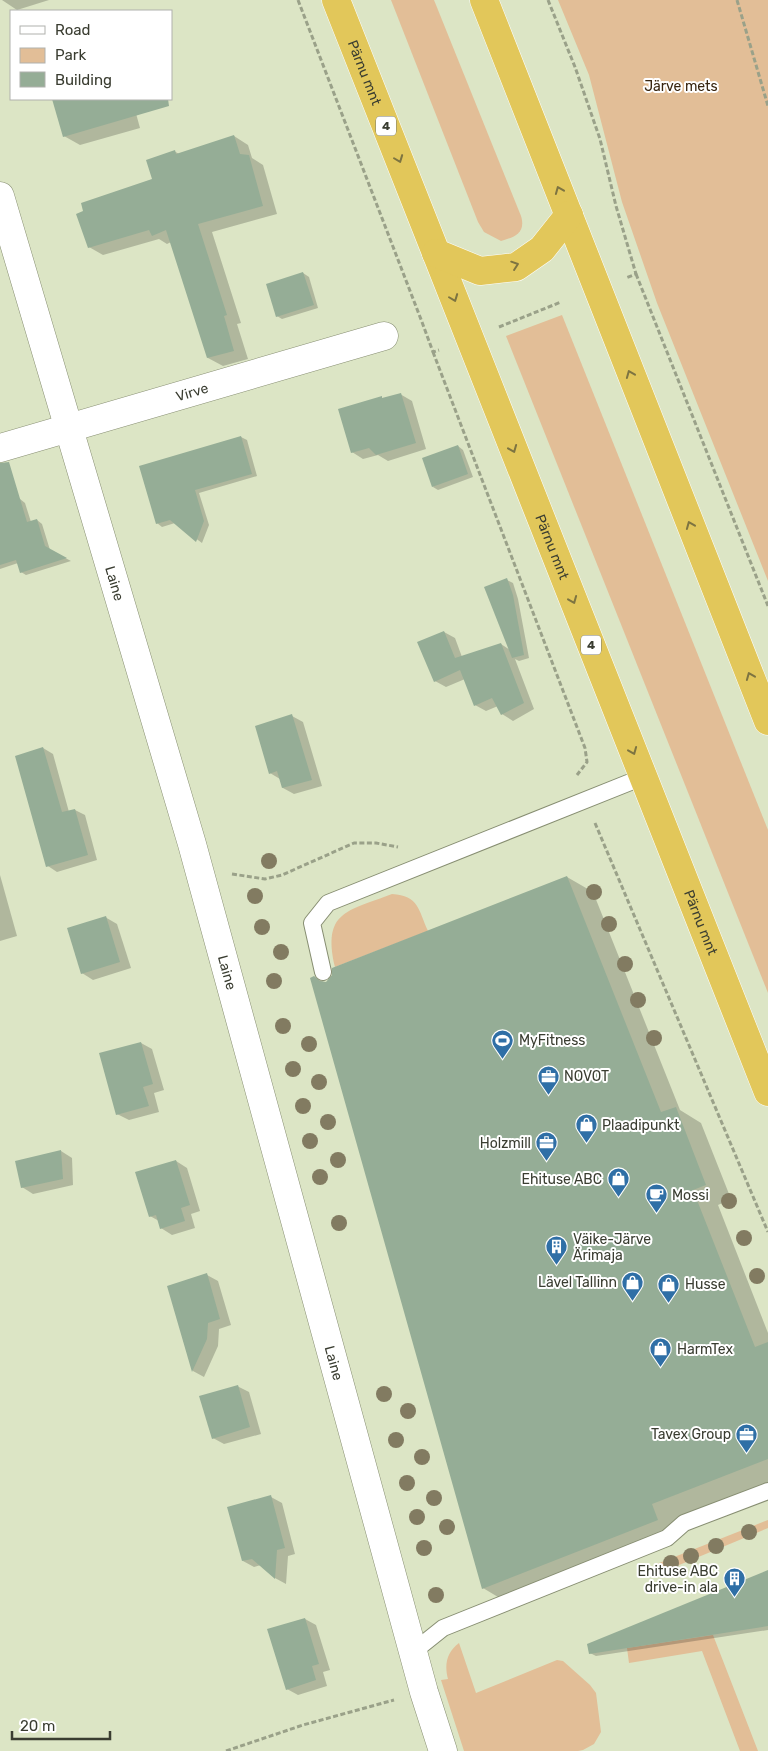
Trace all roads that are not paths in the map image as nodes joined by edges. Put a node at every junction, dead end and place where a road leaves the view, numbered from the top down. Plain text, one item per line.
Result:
1 (336, 0) edge
2 (484, 0) edge
3 (0, 196) edge
4 (569, 215) junction
5 (436, 253) junction
6 (384, 336) dead end
7 (68, 428) junction
8 (0, 448) edge
9 (768, 721) edge
10 (643, 777) junction
11 (323, 972) dead end
12 (757, 1032) edge
13 (768, 1092) edge
14 (768, 1491) edge
15 (413, 1652) junction
16 (443, 1751) edge

1 -> 5 highway, Pärnu mnt / 4
4 -> 2 highway
3 - 7 street, Laine
5 -> 4 highway
9 -> 4 highway
5 -> 10 highway, Pärnu mnt / 4
6 - 7 street, Virve
7 - 8 street, Virve
7 - 15 street, Laine
10 - 11 lane
10 - 12 highway, Pärnu mnt / 4
12 - 13 highway, Pärnu mnt / 4
14 - 15 lane
15 - 16 street, Laine

